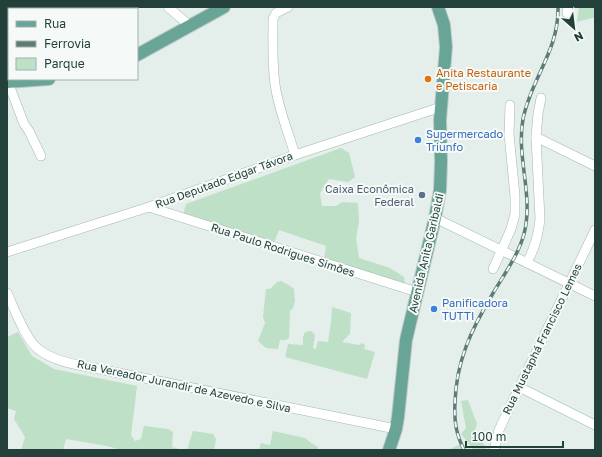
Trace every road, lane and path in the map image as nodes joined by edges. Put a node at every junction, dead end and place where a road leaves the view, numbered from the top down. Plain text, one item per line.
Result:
1 (168, 7) edge
2 (224, 7) edge
3 (288, 7) edge
4 (438, 7) edge
5 (190, 26) junction
6 (138, 54) edge
7 (35, 80) edge
8 (8, 82) edge
9 (541, 98) dead end
10 (510, 105) dead end
11 (441, 107) junction
12 (536, 136) junction
13 (295, 155) junction
14 (41, 156) dead end
15 (595, 166) edge
16 (149, 208) junction
17 (435, 218) junction
18 (595, 230) edge
19 (501, 250) junction
20 (7, 252) edge
21 (527, 263) junction
22 (493, 269) dead end
23 (569, 283) junction
24 (417, 292) junction
25 (7, 293) edge
26 (595, 296) edge
27 (519, 387) junction
28 (595, 425) edge
29 (396, 429) junction
30 (390, 450) edge
31 (494, 450) edge

1 - 5 street
2 - 5 main road
3 - 13 street
4 - 11 main road, Avenida Anita Garibaldi
5 - 6 main road
7 - 8 main road
8 - 14 street
9 - 12 street
10 - 19 street
11 - 13 street, Rua Deputado Edgar Távora
11 - 17 main road, Avenida Anita Garibaldi
12 - 15 street
12 - 21 street
13 - 16 street, Rua Deputado Edgar Távora
16 - 20 street, Rua Deputado Edgar Távora
16 - 24 street, Rua Paulo Rodrigues Simões
17 - 19 street
17 - 24 main road, Avenida Anita Garibaldi
18 - 23 street, Rua Mustaphá Francisco Lemes
19 - 21 street
19 - 22 street
21 - 23 street
23 - 26 street
23 - 27 street, Rua Mustaphá Francisco Lemes
24 - 29 main road, Avenida Anita Garibaldi
25 - 29 street, Rua Vereador Jurandir de Azevedo e Silva
27 - 28 street
27 - 31 street, Rua Mustaphá Francisco Lemes
29 - 30 main road, Avenida Anita Garibaldi

